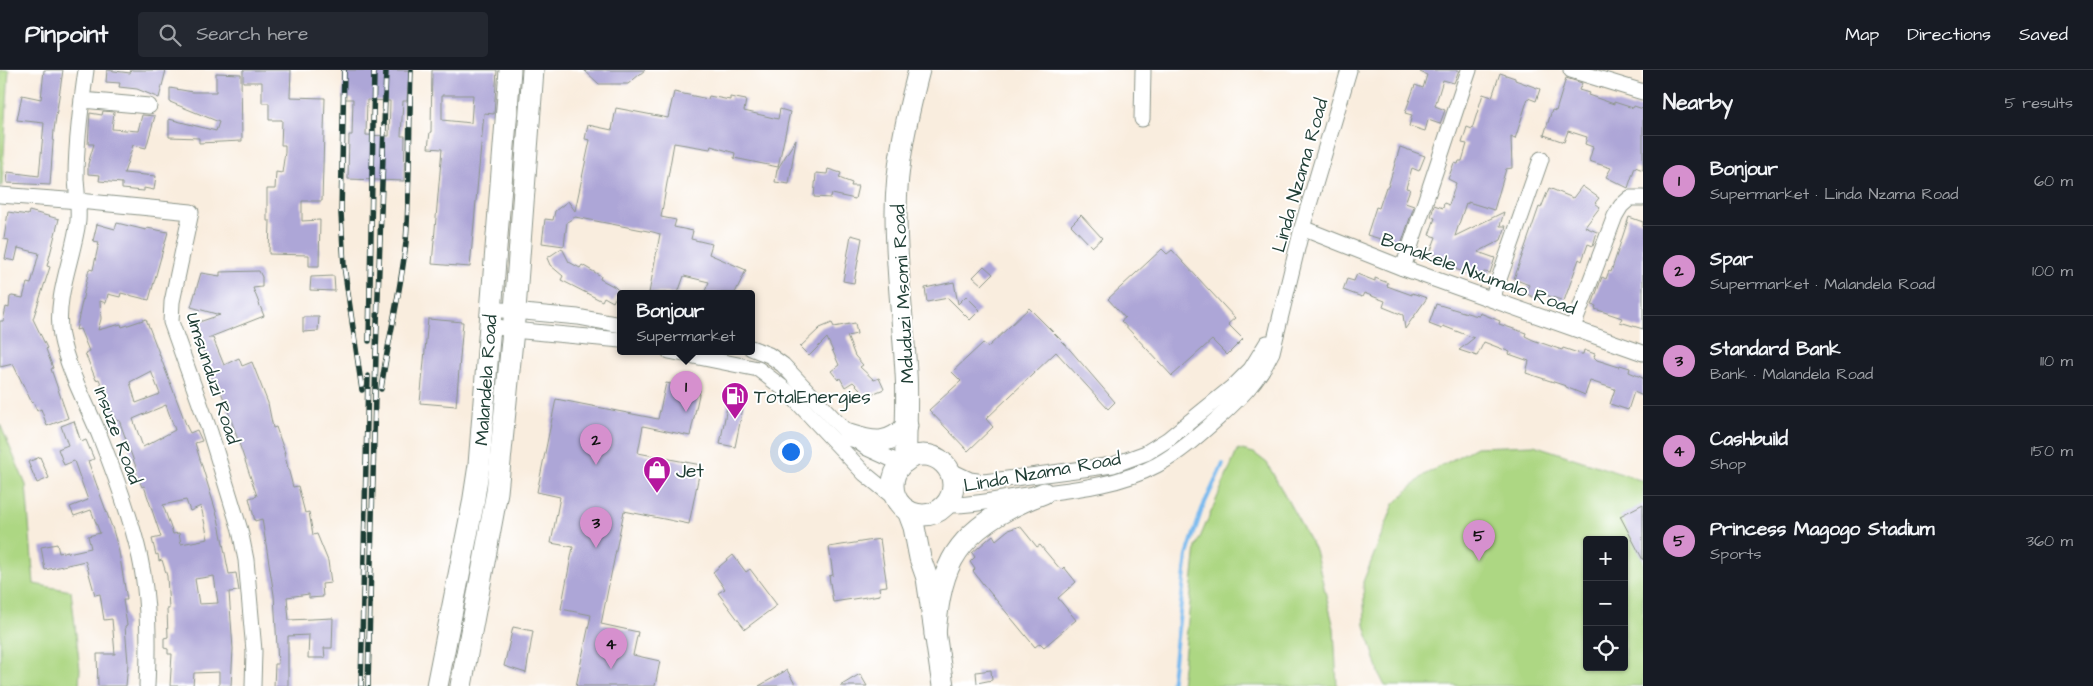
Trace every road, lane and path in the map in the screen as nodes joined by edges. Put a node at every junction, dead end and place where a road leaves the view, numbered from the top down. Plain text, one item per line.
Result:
1 (86, 70) edge
2 (510, 70) edge
3 (533, 70) edge
4 (919, 70) edge
5 (1143, 70) edge
6 (1349, 70) edge
7 (1469, 70) edge
8 (1571, 70) edge
9 (1643, 92) edge
10 (82, 100) junction
11 (149, 106) dead end
12 (1142, 119) dead end
13 (1541, 159) dead end
14 (0, 195) edge
15 (1643, 198) edge
16 (79, 200) junction
17 (1302, 228) junction
18 (1403, 268) junction
19 (1492, 299) junction
20 (490, 317) junction
21 (1279, 319) junction
22 (514, 320) junction
23 (617, 325) edge
24 (1572, 327) junction
25 (617, 339) edge
26 (755, 349) edge
27 (1643, 353) edge
28 (700, 355) edge
29 (814, 396) junction
30 (908, 401) junction
31 (802, 407) junction
32 (907, 426) junction
33 (849, 435) junction
34 (904, 462) junction
35 (943, 464) junction
36 (1044, 493) junction
37 (903, 505) junction
38 (943, 506) junction
39 (928, 578) junction
40 (935, 636) junction
41 (147, 686) edge
42 (253, 686) edge
43 (437, 686) edge
44 (461, 686) edge
45 (943, 686) edge

1 - 10 street, Insuze Road
2 - 20 main road, Malandela Road
3 - 22 main road, Malandela Road
4 - 30 main road, Mduduzi Msomi Road
5 - 12 street
6 - 17 street, Linda Nzama Road
7 - 18 street
8 - 9 street
10 - 11 street
10 - 16 street, Insuze Road
13 - 19 street
14 - 16 street, Umsunduzi Road
15 - 24 street
16 - 41 street, Insuze Road
16 - 42 street, Umsunduzi Road
17 - 18 street, Bonakele Nxumalo Road
17 - 21 street, Linda Nzama Road
18 - 19 street, Bonakele Nxumalo Road
19 - 24 street, Bonakele Nxumalo Road
20 - 22 street
20 - 43 main road, Malandela Road
21 - 35 street, Linda Nzama Road
21 - 36 street, Linda Nzama Road
22 - 23 street
22 - 25 street
22 - 44 main road, Malandela Road
24 - 27 street, Bonakele Nxumalo Road
26 - 29 street
28 - 31 street
29 - 31 street
29 - 33 street
30 - 32 main road, Mduduzi Msomi Road
30 - 35 main road, Mduduzi Msomi Road
31 - 37 street
32 - 33 main road
32 - 34 main road, Mduduzi Msomi Road
33 - 34 street
34 - 35 main road
34 - 37 main road
35 - 38 main road
36 - 38 street, Linda Nzama Road
36 - 40 main road
37 - 38 main road
37 - 39 main road
38 - 39 main road
39 - 40 main road
40 - 45 main road

